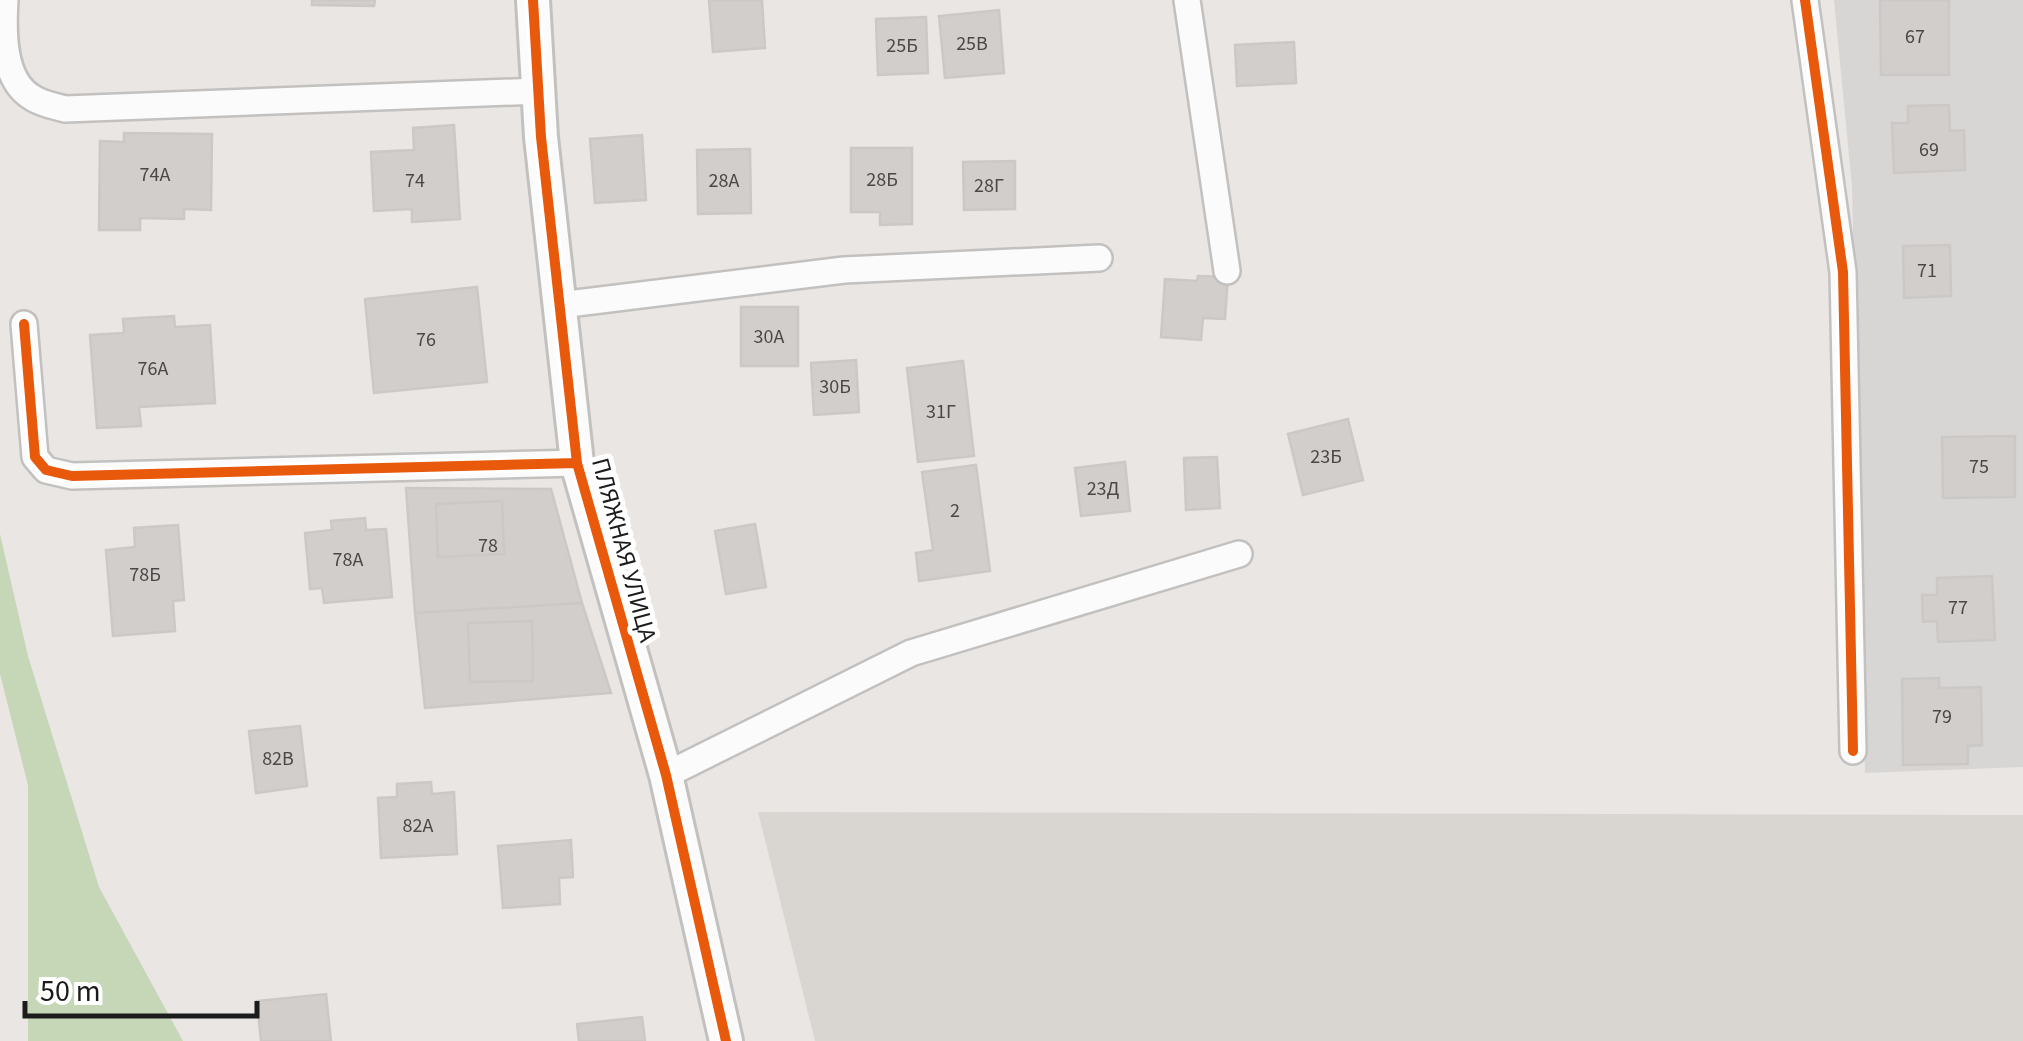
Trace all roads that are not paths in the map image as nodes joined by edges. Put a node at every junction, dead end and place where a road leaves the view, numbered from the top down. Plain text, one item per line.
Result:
1 (5, 0) edge
2 (533, 0) edge
3 (1188, 0) edge
4 (1805, 0) edge
5 (538, 91) junction
6 (1098, 258) dead end
7 (1227, 270) dead end
8 (560, 305) junction
9 (24, 324) dead end
10 (577, 463) junction
11 (1239, 554) dead end
12 (1853, 751) dead end
13 (666, 776) junction
14 (726, 1041) edge

1 - 5 street
2 - 5 street, ПЛЯЖНАЯ УЛИЦА
3 - 7 street
4 - 12 street
5 - 8 street, ПЛЯЖНАЯ УЛИЦА
6 - 8 street
8 - 10 street, ПЛЯЖНАЯ УЛИЦА
9 - 10 street
10 - 13 street, ПЛЯЖНАЯ УЛИЦА
11 - 13 street
13 - 14 street, ПЛЯЖНАЯ УЛИЦА

